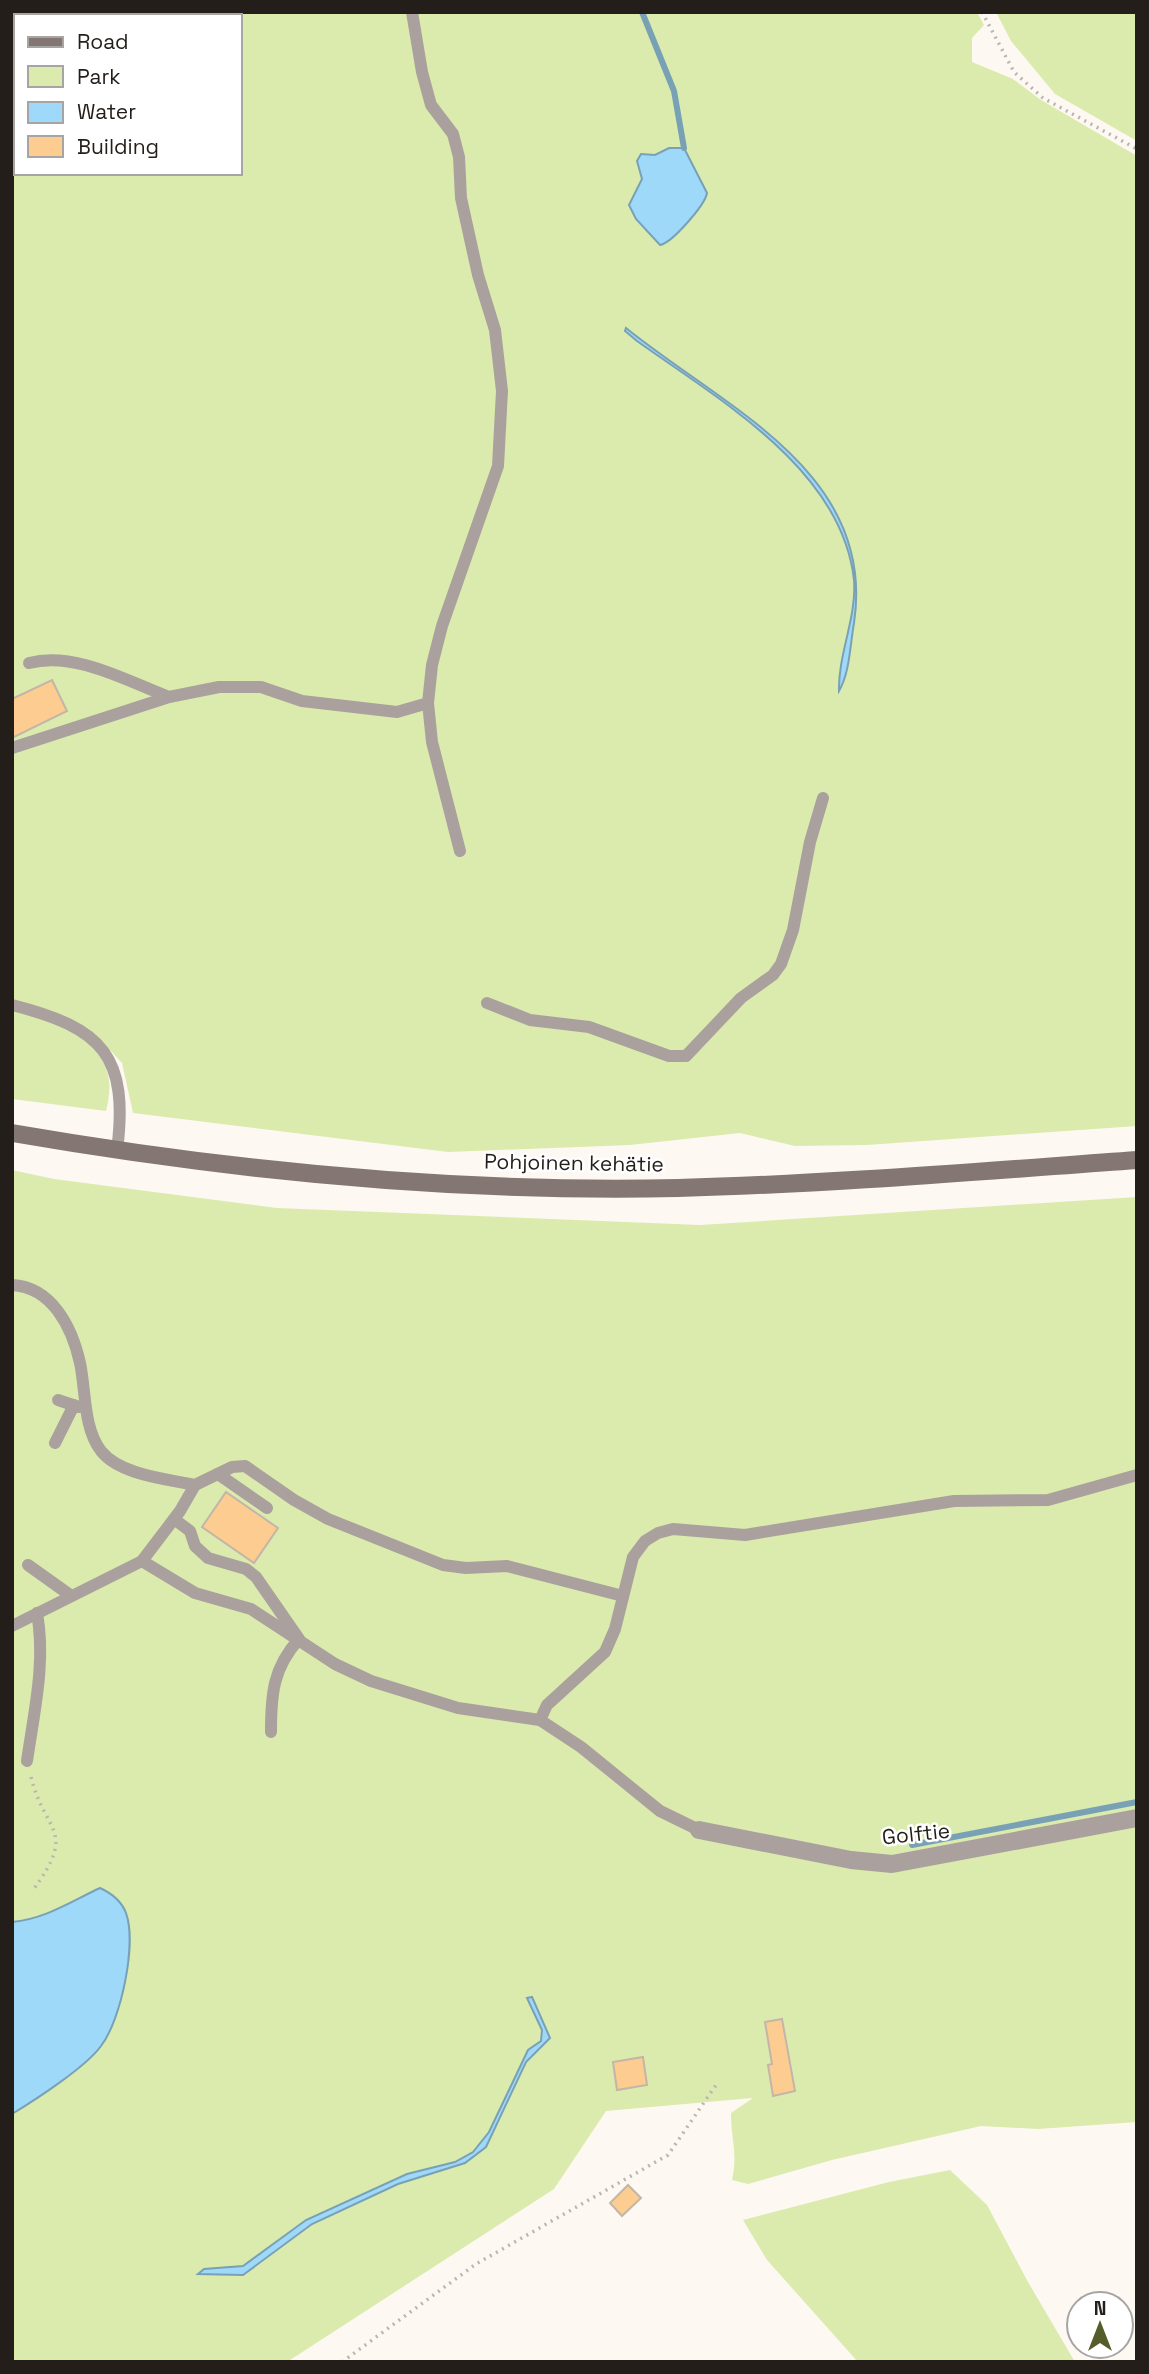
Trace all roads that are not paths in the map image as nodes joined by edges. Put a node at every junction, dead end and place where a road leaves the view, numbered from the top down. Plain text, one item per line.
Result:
1 (412, 12) edge
2 (29, 663) dead end
3 (169, 697) junction
4 (428, 703) junction
5 (12, 748) edge
6 (823, 798) dead end
7 (460, 851) dead end
8 (487, 1003) dead end
9 (12, 1005) edge
10 (12, 1133) edge
11 (117, 1151) junction
12 (1137, 1160) edge
13 (12, 1285) edge
14 (58, 1400) dead end
15 (80, 1407) junction
16 (55, 1443) dead end
17 (218, 1474) junction
18 (1137, 1475) edge
19 (195, 1485) junction
20 (267, 1508) dead end
21 (174, 1519) junction
22 (142, 1562) junction
23 (28, 1565) dead end
24 (70, 1595) junction
25 (623, 1596) junction
26 (37, 1613) junction
27 (12, 1626) edge
28 (299, 1639) junction
29 (540, 1720) junction
30 (271, 1732) dead end
31 (27, 1761) road end
32 (1137, 1818) edge
33 (699, 1830) joint

1 - 4 lane
2 - 3 lane
3 - 4 lane
3 - 5 lane
4 - 7 lane
6 - 8 lane
9 - 11 lane
10 - 11 main road, Pohjoinen kehätie
11 - 12 main road, Pohjoinen kehätie
13 - 15 lane
14 - 15 lane
15 - 16 lane
15 - 19 lane
17 - 19 lane
17 - 20 lane
17 - 25 lane
18 - 25 lane
19 - 21 lane
21 - 22 lane
21 - 28 lane
22 - 24 lane
22 - 28 lane
23 - 24 lane
24 - 26 lane
25 - 29 lane
26 - 27 lane
26 - 31 lane
28 - 29 lane
28 - 30 lane
29 - 33 lane
32 - 33 street, Golftie

